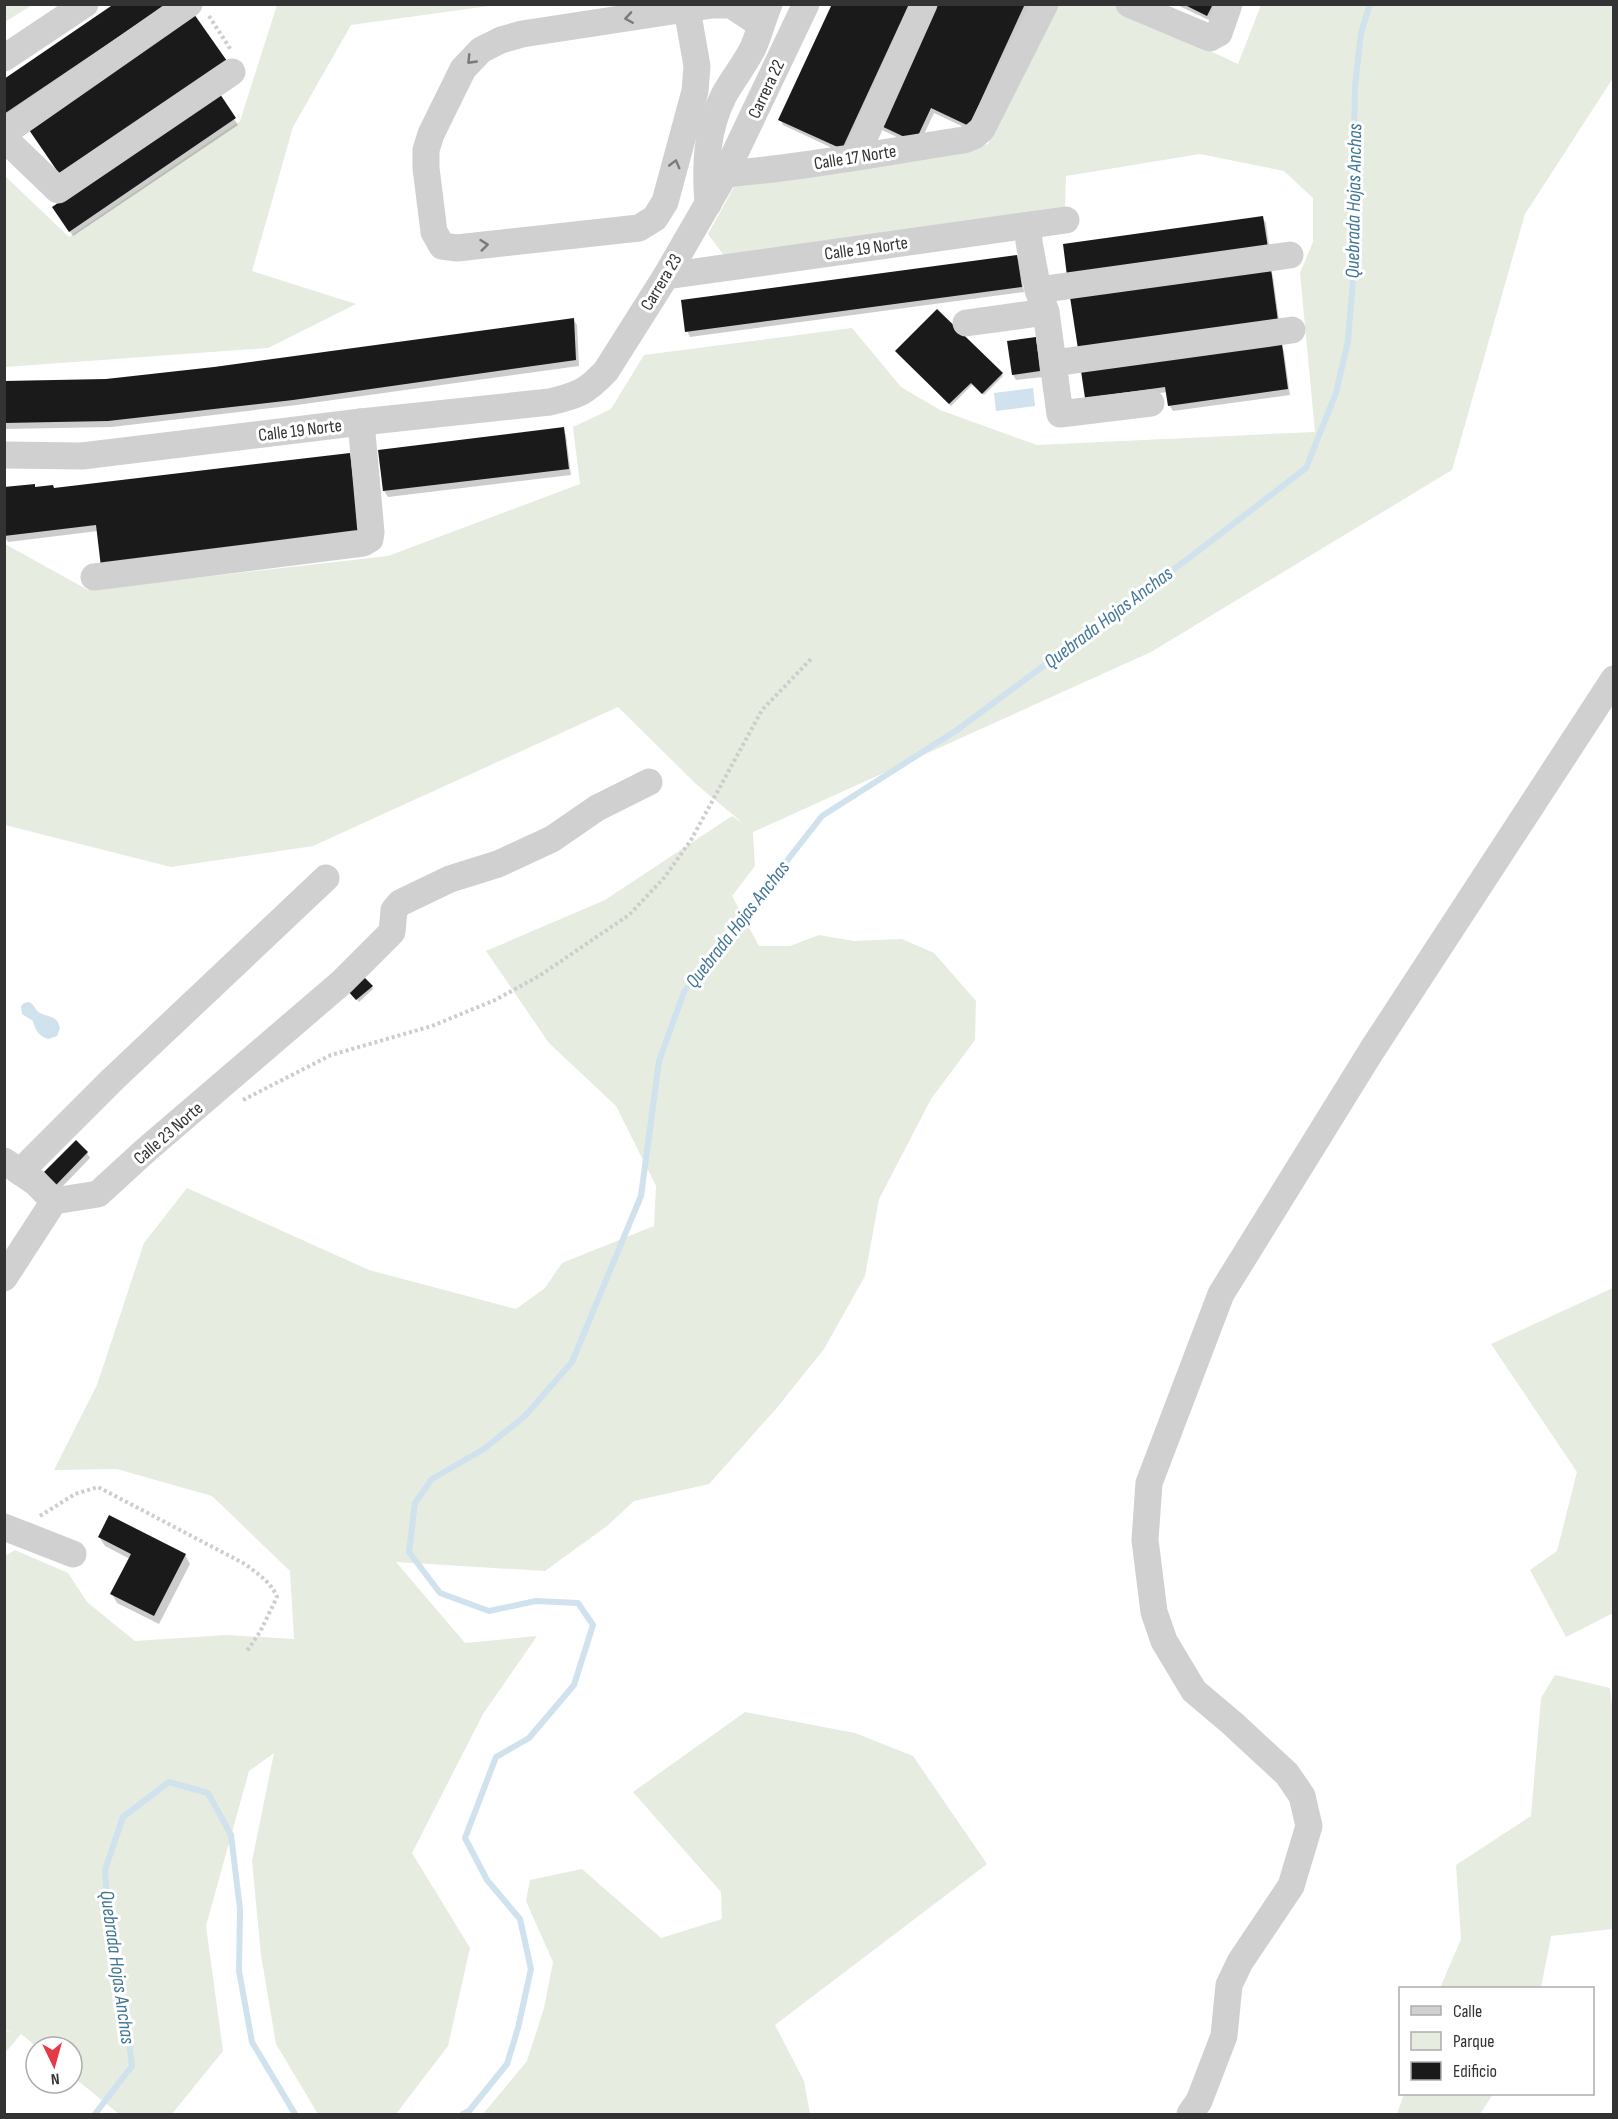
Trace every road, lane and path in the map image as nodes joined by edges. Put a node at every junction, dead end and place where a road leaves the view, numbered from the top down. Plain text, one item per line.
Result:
1 (86, 4) edge
2 (806, 4) edge
3 (924, 4) edge
4 (1045, 4) edge
5 (1129, 4) edge
6 (1229, 4) edge
7 (731, 5) edge
8 (198, 9) edge
9 (687, 9) junction
10 (761, 25) edge
11 (4, 58) edge
12 (232, 72) joint
13 (4, 133) edge
14 (4, 138) edge
15 (856, 156) junction
16 (725, 174) junction
17 (708, 204) junction
18 (1066, 220) dead end
19 (1028, 226) junction
20 (1290, 255) dead end
21 (666, 276) junction
22 (1042, 301) junction
23 (966, 323) dead end
24 (1292, 330) dead end
25 (1054, 363) junction
26 (592, 386) joint
27 (1150, 403) dead end
28 (362, 422) junction
29 (4, 455) edge
30 (94, 577) dead end
31 (811, 659) dead end
32 (1614, 680) edge
33 (649, 783) dead end
34 (326, 878) dead end
35 (238, 1102) dead end
36 (12, 1167) edge
37 (54, 1201) junction
38 (4, 1278) edge
39 (10, 1529) edge
40 (73, 1554) dead end
41 (247, 1651) dead end
42 (1190, 2115) edge

1 - 11 street
2 - 16 street, Carrera 22
3 - 15 street
4 - 15 street, Calle 17 Norte
5 - 6 street
7 - 9 street
7 - 10 street
8 - 12 path
8 - 13 street
9 -> 9 street
10 - 17 street
12 - 14 street
15 - 16 street, Calle 17 Norte
16 - 17 street, Carrera 23
17 - 21 street, Carrera 23
18 - 19 street, Calle 19 Norte
19 - 21 street, Calle 19 Norte
19 - 22 street
20 - 22 street
21 - 26 street, Carrera 23
22 - 23 street
22 - 25 street
24 - 25 street
25 - 27 street
26 - 28 street, Calle 19 Norte
28 - 29 street, Calle 19 Norte
28 - 30 street
31 - 35 path
32 - 42 street
33 - 37 street, Calle 23 Norte
34 - 36 street
36 - 37 street
37 - 38 street
39 - 40 street
39 - 41 path

